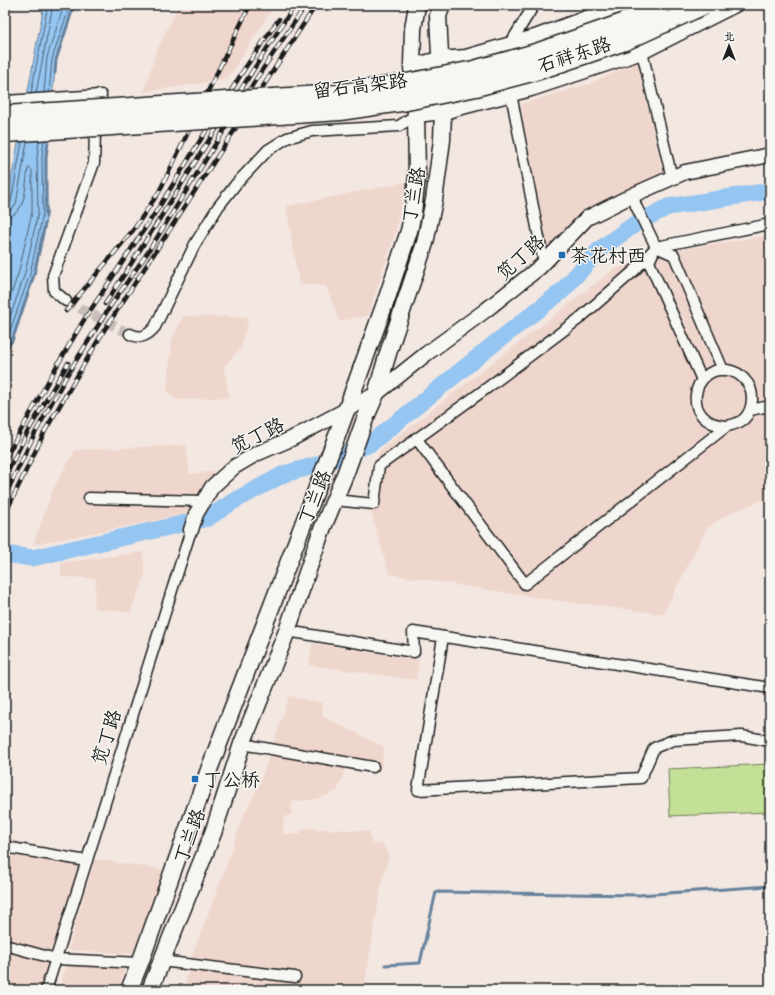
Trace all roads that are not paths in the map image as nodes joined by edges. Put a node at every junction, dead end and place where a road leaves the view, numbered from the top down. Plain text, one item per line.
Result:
1 (417, 5) edge
2 (442, 5) edge
3 (534, 5) edge
4 (621, 5) edge
5 (662, 5) edge
6 (704, 5) edge
7 (735, 5) edge
8 (510, 44) junction
9 (642, 52) junction
10 (439, 59) junction
11 (412, 66) junction
12 (511, 94) junction
13 (5, 101) edge
14 (443, 112) junction
15 (5, 115) edge
16 (416, 115) junction
17 (5, 133) edge
18 (770, 155) edge
19 (672, 178) junction
20 (635, 201) junction
21 (770, 224) edge
22 (656, 247) junction
23 (544, 263) junction
24 (66, 301) tunnel mouth
25 (130, 334) tunnel mouth
26 (723, 370) junction
27 (702, 380) junction
28 (376, 394) junction
29 (770, 406) edge
30 (346, 410) junction
31 (750, 410) junction
32 (727, 426) junction
33 (416, 438) junction
34 (89, 498) dead end
35 (203, 500) junction
36 (334, 500) junction
37 (191, 530) joint
38 (286, 630) junction
39 (443, 637) junction
40 (770, 688) edge
41 (770, 741) edge
42 (242, 744) junction
43 (373, 767) dead end
44 (5, 847) edge
45 (87, 861) junction
46 (5, 945) edge
47 (56, 959) junction
48 (162, 961) junction
49 (140, 963) junction
50 (296, 977) dead end
51 (46, 990) edge
52 (129, 990) edge
53 (150, 990) edge

1 - 11 main road, 丁兰路
2 - 10 main road, 丁兰路
3 - 8 street
4 - 8 street, 石祥东路
5 - 15 highway, 留石高架路, bridge
6 - 17 highway, 留石高架路, bridge
7 - 9 street, 石祥东路
8 - 10 street, 石祥东路
9 - 12 street, 石祥东路
9 - 19 street
10 - 11 street, 石祥东路
10 - 14 main road, 丁兰路
11 - 16 main road, 丁兰路
12 - 14 street, 石祥东路
12 - 23 street
13 - 24 street
14 - 16 street, 石祥东路
14 - 28 main road, 丁兰路
16 - 25 street
16 - 30 main road, 丁兰路
18 - 19 street, 笕丁路
19 - 20 street, 笕丁路
20 - 22 street
20 - 23 street, 笕丁路
21 - 22 street
22 - 26 street
22 - 27 street
22 - 33 street
23 - 28 street, 笕丁路
26 - 27 street
26 - 31 street
27 - 32 street
28 - 30 street, 笕丁路
28 - 36 main road, 丁兰路
29 - 31 street
30 - 35 street, 笕丁路
30 - 49 main road, 丁兰路
31 - 32 street
32 - 33 street
33 - 36 street
34 - 35 street
35 - 37 street, 笕丁路
36 - 38 main road, 丁兰路
37 - 45 street, 笕丁路
38 - 39 street
38 - 42 main road, 丁兰路
39 - 40 street
39 - 41 street
42 - 43 street
42 - 48 main road, 丁兰路
44 - 45 street
45 - 47 street, 笕丁路
46 - 47 street
47 - 49 street
47 - 51 street, 笕丁路
48 - 50 street
48 - 53 main road, 丁兰路
49 - 52 main road, 丁兰路

